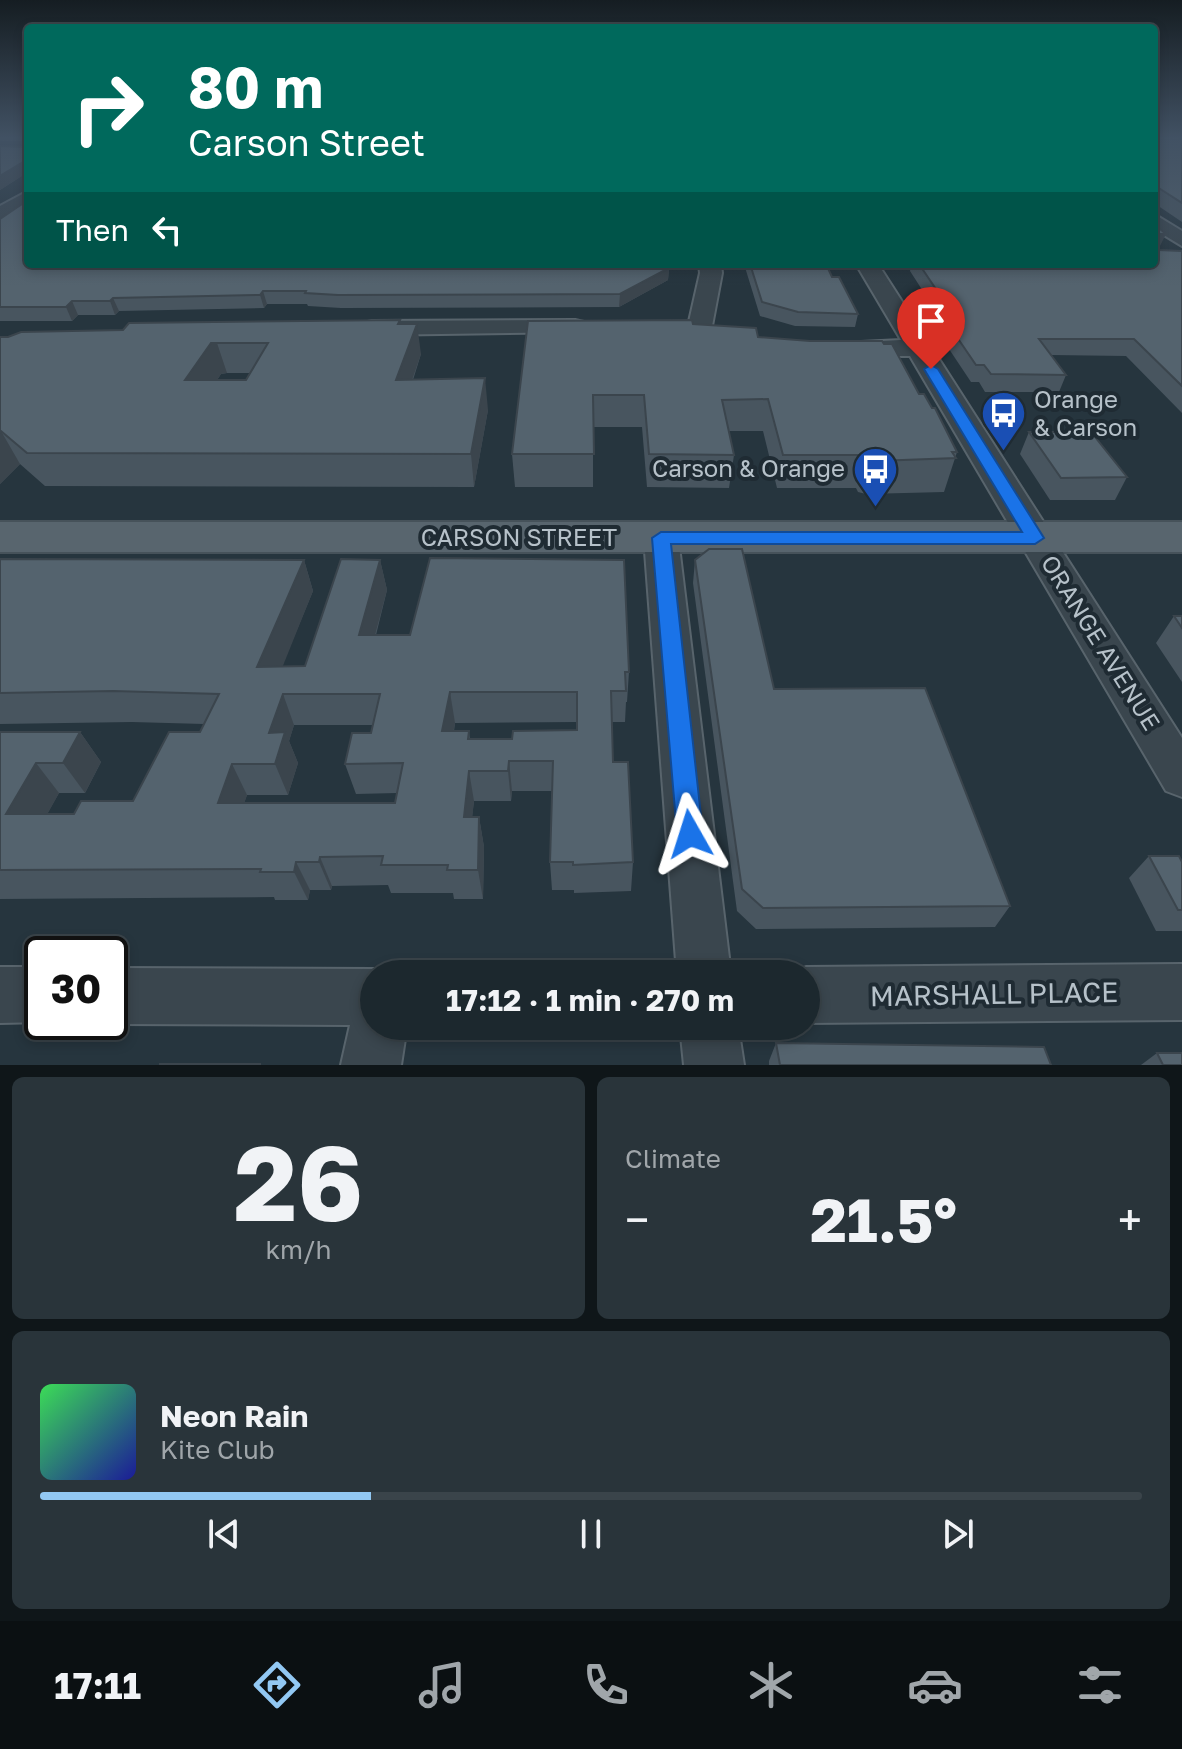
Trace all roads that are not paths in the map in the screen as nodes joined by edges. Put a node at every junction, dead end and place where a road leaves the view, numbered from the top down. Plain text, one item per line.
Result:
1 (24, 199) edge
2 (0, 217) edge
3 (24, 219) edge
4 (1158, 225) edge
5 (1177, 251) edge
6 (710, 268) edge
7 (869, 268) edge
8 (605, 327) edge
9 (669, 327) edge
10 (351, 328) edge
11 (823, 347) edge
12 (919, 348) junction
13 (0, 537) edge
14 (1182, 537) edge
15 (661, 538) junction
16 (1035, 538) junction
17 (1182, 777) edge
18 (703, 960) edge
19 (1182, 992) edge
20 (0, 995) edge
21 (24, 995) edge
22 (820, 995) edge
23 (128, 996) edge
24 (360, 997) edge
25 (375, 1040) edge
26 (711, 1040) edge
27 (371, 1065) edge
28 (714, 1065) edge

1 - 2 street
2 - 3 street
4 - 5 street
6 - 9 street
7 - 12 street, ORANGE AVENUE
8 - 10 street
11 - 12 street
12 - 16 street, ORANGE AVENUE
13 - 15 main road, CARSON STREET
14 - 16 main road, CARSON STREET
15 - 16 main road, CARSON STREET
15 - 18 street
16 - 17 street, ORANGE AVENUE
19 - 22 street, MARSHALL PLACE
20 - 21 street
23 - 24 street
25 - 27 street
26 - 28 street

